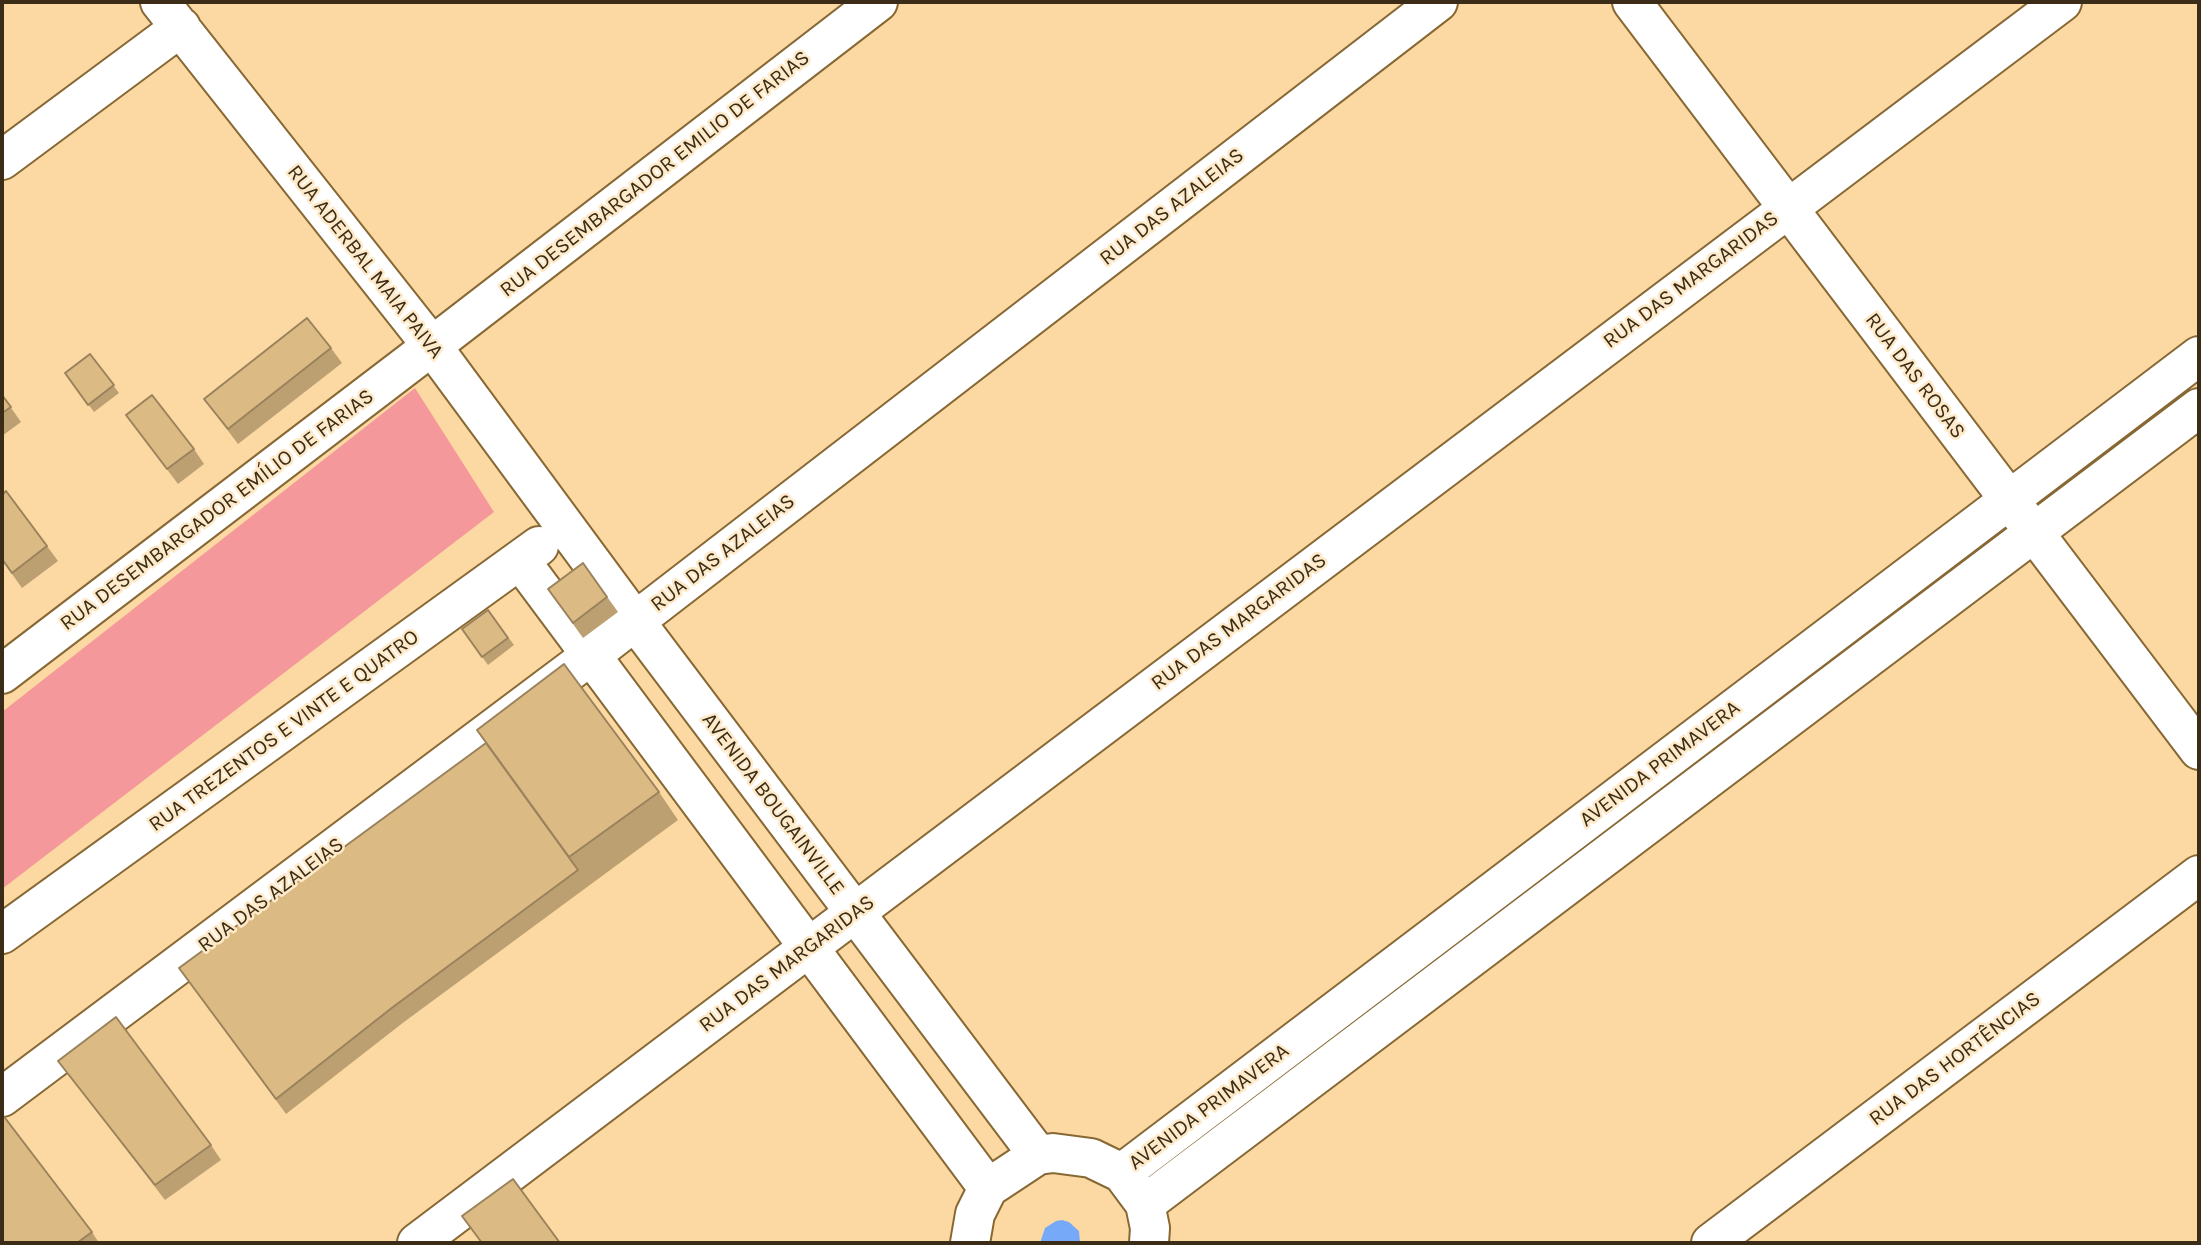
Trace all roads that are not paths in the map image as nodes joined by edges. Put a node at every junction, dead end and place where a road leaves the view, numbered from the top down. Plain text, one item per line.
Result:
1 (878, 2) edge
2 (1438, 2) edge
3 (1632, 2) edge
4 (2062, 2) edge
5 (171, 14) edge
6 (2, 160) edge
7 (1788, 208) junction
8 (432, 346) junction
9 (2199, 356) edge
10 (2199, 408) edge
11 (2009, 500) junction
12 (565, 526) junction
13 (2035, 533) junction
14 (520, 560) junction
15 (635, 621) junction
16 (590, 656) junction
17 (2, 674) edge
18 (2199, 750) edge
19 (2199, 874) edge
20 (855, 913) junction
21 (2, 934) edge
22 (809, 947) junction
23 (2, 1097) edge
24 (1038, 1155) junction
25 (1122, 1173) junction
26 (988, 1188) junction
27 (1145, 1205) junction
28 (417, 1243) edge
29 (970, 1243) edge
30 (1149, 1243) edge
31 (1711, 1243) edge

1 - 8 street, RUA DESEMBARGADOR EMILIO DE FARIAS
2 - 15 street, RUA DAS AZALEIAS
3 - 7 street, RUA DAS ROSAS
4 - 7 street, RUA DAS MARGARIDAS
5 - 6 street
5 - 8 street, RUA ADERBAL MAIA PAIVA
7 - 11 street, RUA DAS ROSAS
7 - 20 street, RUA DAS MARGARIDAS
8 - 12 street, RUA ADERBAL MAIA PAIVA
8 - 17 street, RUA DESEMBARGADOR EMÍLIO DE FARIAS
9 - 11 street, AVENIDA PRIMAVERA
10 - 13 street, AVENIDA PRIMAVERA
11 - 13 street, RUA DAS ROSAS
11 - 25 street, AVENIDA PRIMAVERA
12 - 14 street, RUA TREZENTOS E VINTE E QUATRO
12 - 15 street, RUA ADERBAL MAIA PAIVA
13 - 18 street, RUA DAS ROSAS
13 - 27 street, AVENIDA PRIMAVERA
14 - 16 street
14 - 21 street, RUA TREZENTOS E VINTE E QUATRO
15 - 16 street, RUA DAS AZALEIAS
15 - 20 street, AVENIDA BOUGAINVILLE
16 - 22 street
16 - 23 street, RUA DAS AZALEIAS
19 - 31 street, RUA DAS HORTÊNCIAS
20 - 22 street, RUA DAS MARGARIDAS
20 - 24 street, AVENIDA BOUGAINVILLE
22 - 26 street
22 - 28 street, RUA DAS MARGARIDAS
24 - 25 street, AVENIDA PRIMAVERA
24 - 26 street
25 - 27 street, AVENIDA PRIMAVERA
26 - 29 street
27 - 30 street, AVENIDA PRIMAVERA

